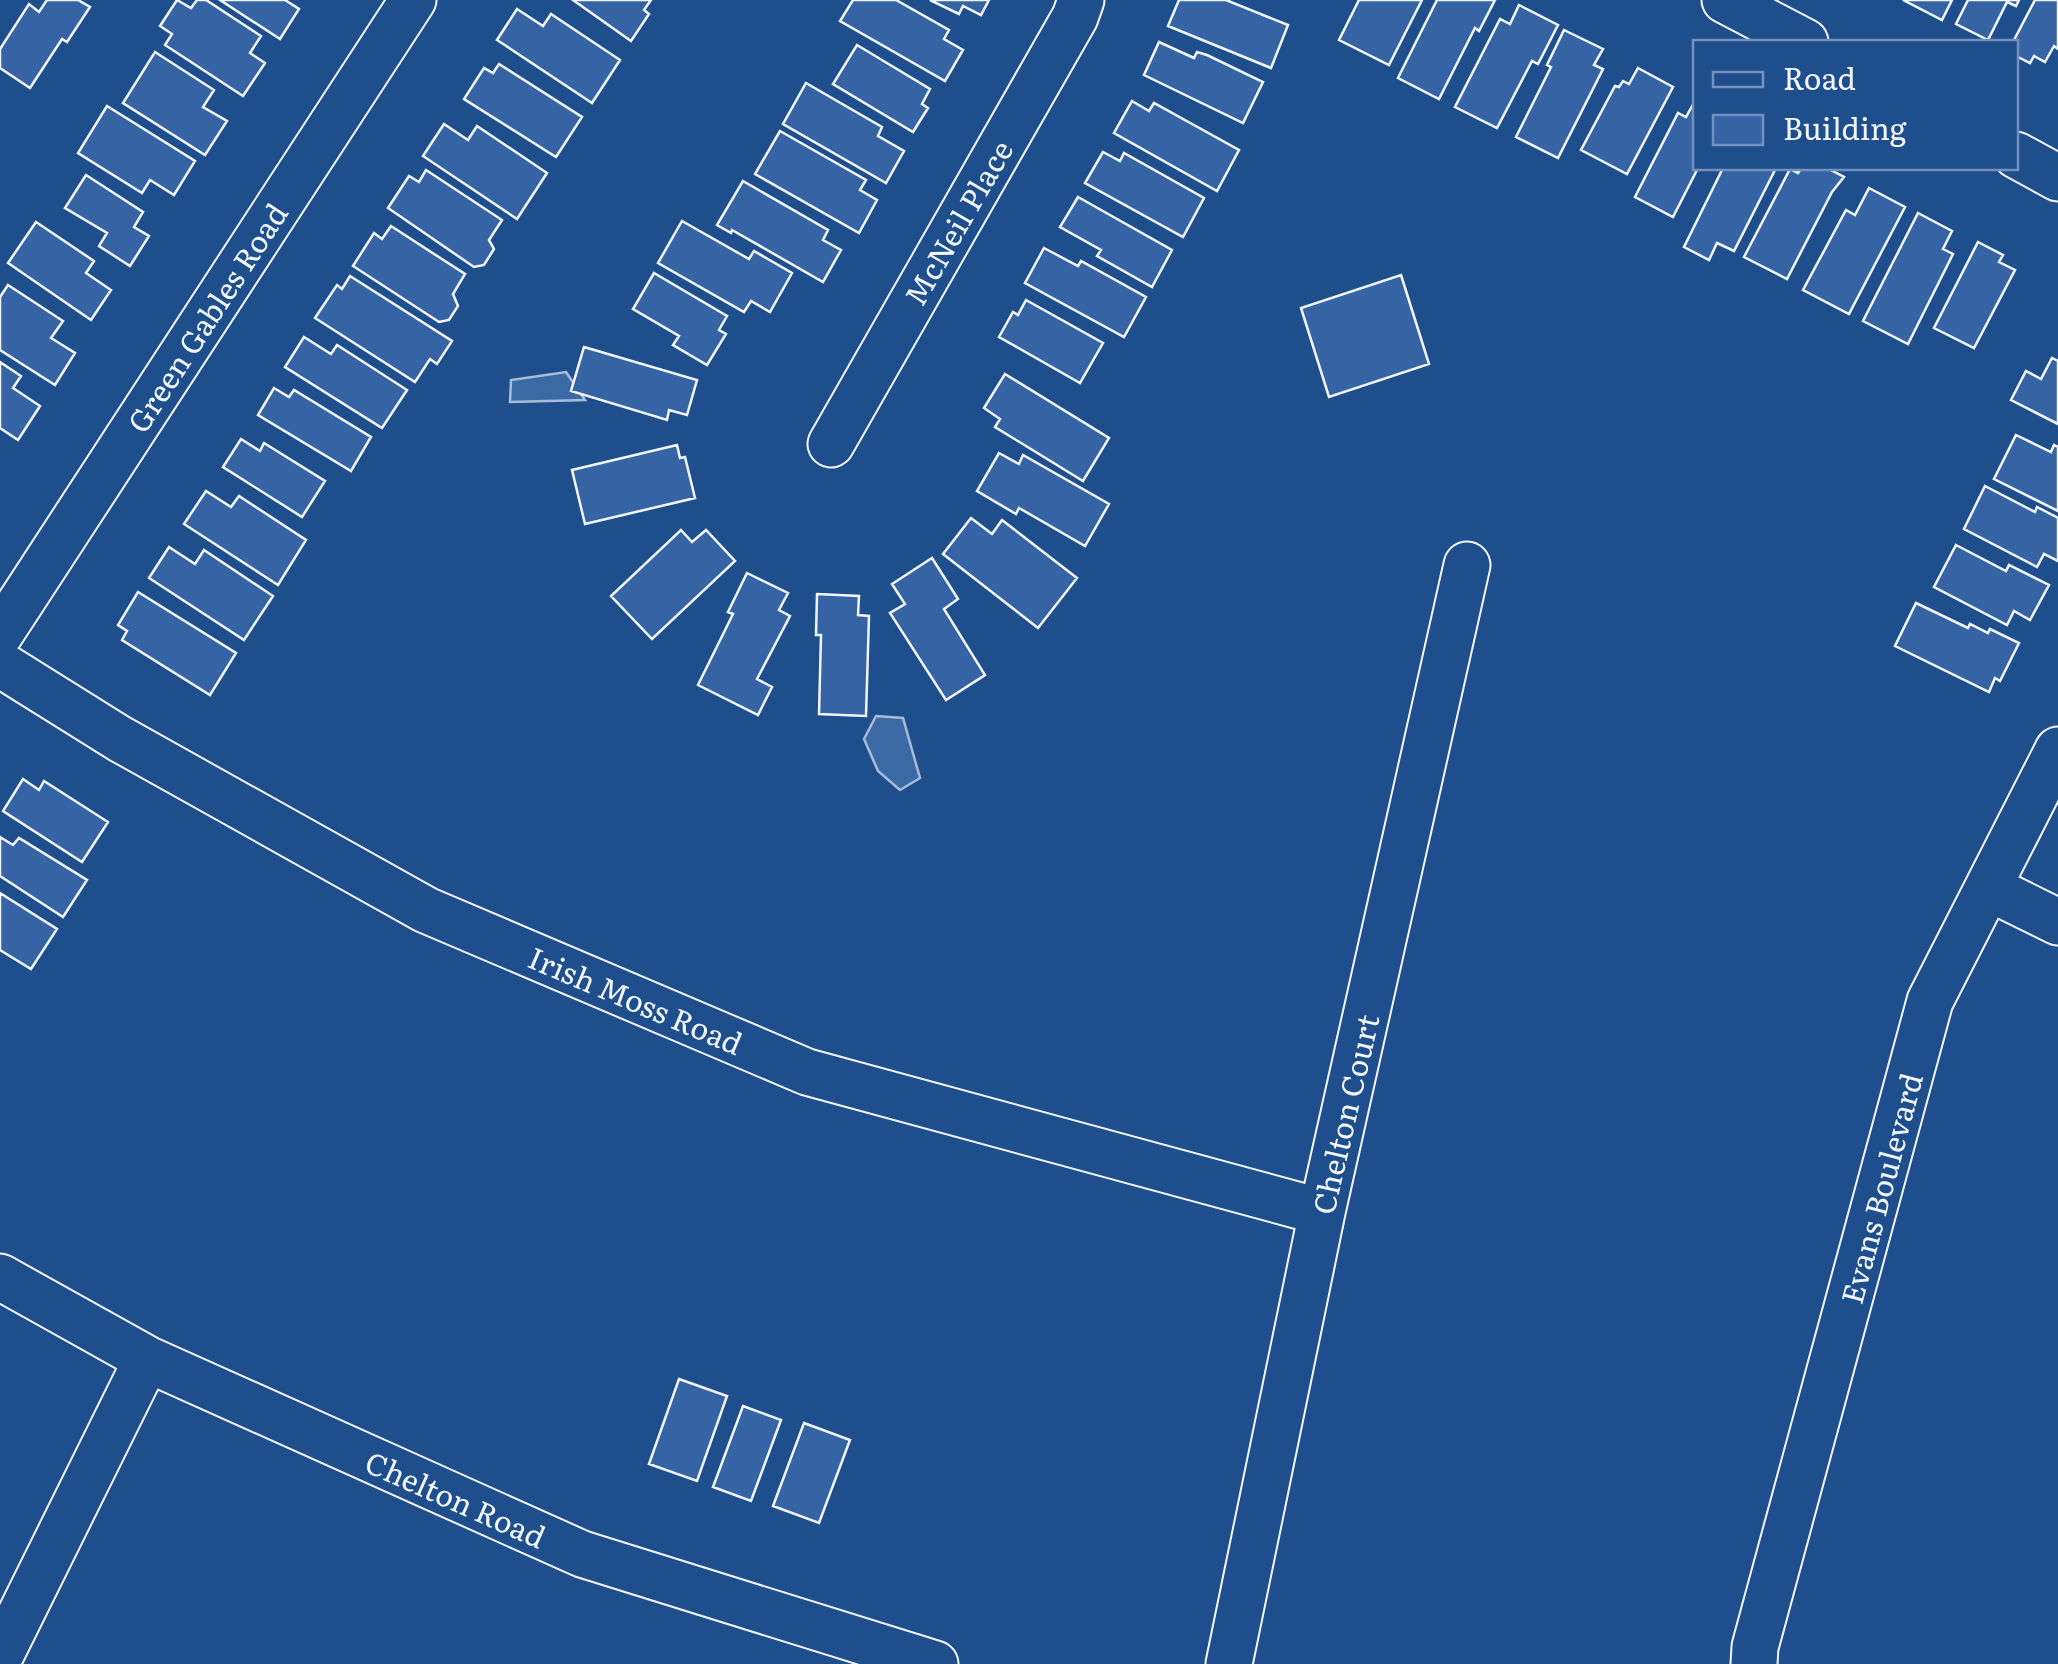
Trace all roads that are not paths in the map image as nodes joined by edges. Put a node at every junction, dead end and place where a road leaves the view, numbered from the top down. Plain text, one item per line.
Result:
1 (413, 0) edge
2 (1081, 0) edge
3 (1725, 0) edge
4 (1801, 40) edge
5 (2018, 156) edge
6 (2058, 178) edge
7 (831, 444) dead end
8 (1467, 565) dead end
9 (0, 634) edge
10 (0, 664) edge
11 (2058, 750) edge
12 (1989, 888) junction
13 (2058, 922) edge
14 (1322, 1212) junction
15 (0, 1277) edge
16 (146, 1359) junction
17 (0, 1656) edge
18 (1752, 1658) edge
19 (935, 1664) edge
20 (1229, 1664) edge

1 - 9 street, Green Gables Road
2 - 7 street, McNeil Place
3 - 4 street
5 - 6 street
8 - 14 street, Chelton Court
10 - 14 street, Irish Moss Road
11 - 12 street, Evans Boulevard
12 - 13 street
12 - 18 street, Evans Boulevard
14 - 20 street, Chelton Court
15 - 16 street, Chelton Road
16 - 17 street
16 - 19 street, Chelton Road

